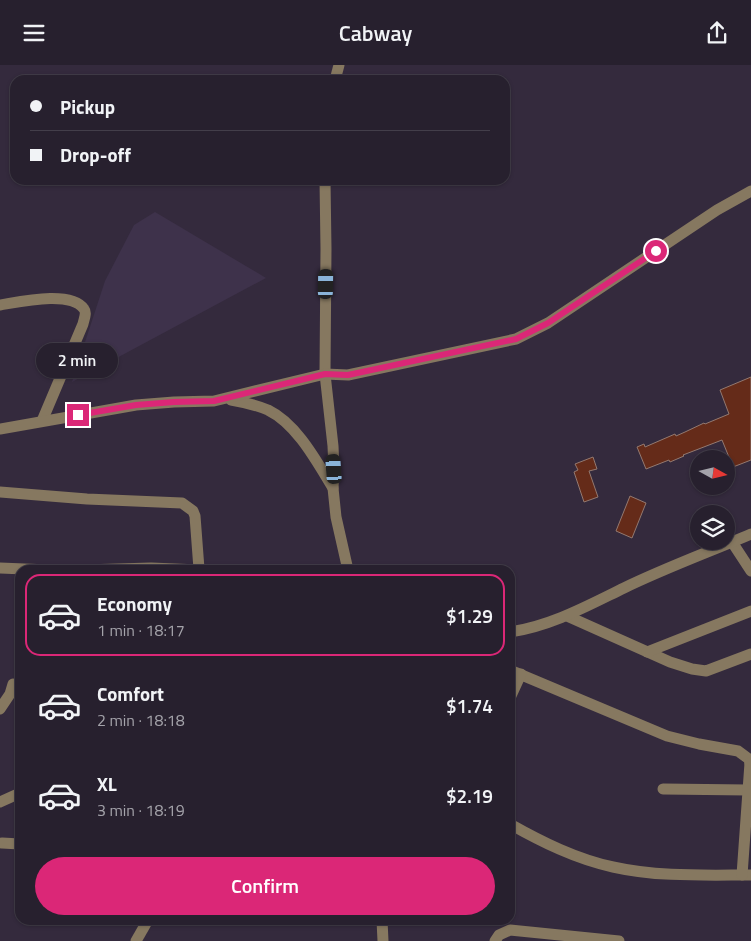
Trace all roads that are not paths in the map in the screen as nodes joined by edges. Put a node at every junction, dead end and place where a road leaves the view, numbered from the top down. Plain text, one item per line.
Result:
1 (325, 185) edge
2 (751, 191) edge
3 (0, 305) edge
4 (325, 374) junction
5 (226, 399) junction
6 (42, 421) junction
7 (0, 429) edge
8 (333, 488) junction
9 (0, 492) edge
10 (751, 534) edge
11 (735, 541) edge
12 (735, 547) edge
13 (713, 550) edge
14 (199, 565) edge
15 (346, 565) edge
16 (0, 568) edge
17 (15, 569) edge
18 (751, 571) edge
19 (751, 612) edge
20 (567, 616) junction
21 (515, 631) edge
22 (647, 652) junction
23 (751, 654) edge
24 (515, 672) edge
25 (522, 674) junction
26 (13, 685) dead end
27 (515, 688) edge
28 (0, 709) edge
29 (750, 765) edge
30 (663, 789) dead end
31 (748, 790) junction
32 (15, 795) edge
33 (0, 801) edge
34 (515, 827) edge
35 (2, 843) dead end
36 (15, 844) edge
37 (747, 875) edge
38 (145, 925) edge
39 (382, 925) edge
40 (136, 941) edge
41 (382, 941) edge
42 (495, 941) edge
43 (619, 941) edge

1 - 4 street
2 - 4 street
3 - 6 street
4 - 5 street
4 - 8 street
5 - 6 street
5 - 8 street
6 - 7 street
8 - 15 street
9 - 14 street
10 - 11 street
12 - 18 street
13 - 20 street
16 - 17 street
19 - 22 street
20 - 21 street
20 - 22 street
22 - 23 street
24 - 25 street
25 - 27 street
25 - 29 street
26 - 28 street
29 - 31 street
30 - 31 street
31 - 37 street
32 - 33 street
34 - 37 street
35 - 36 street
38 - 40 street
39 - 41 street
42 - 43 street

